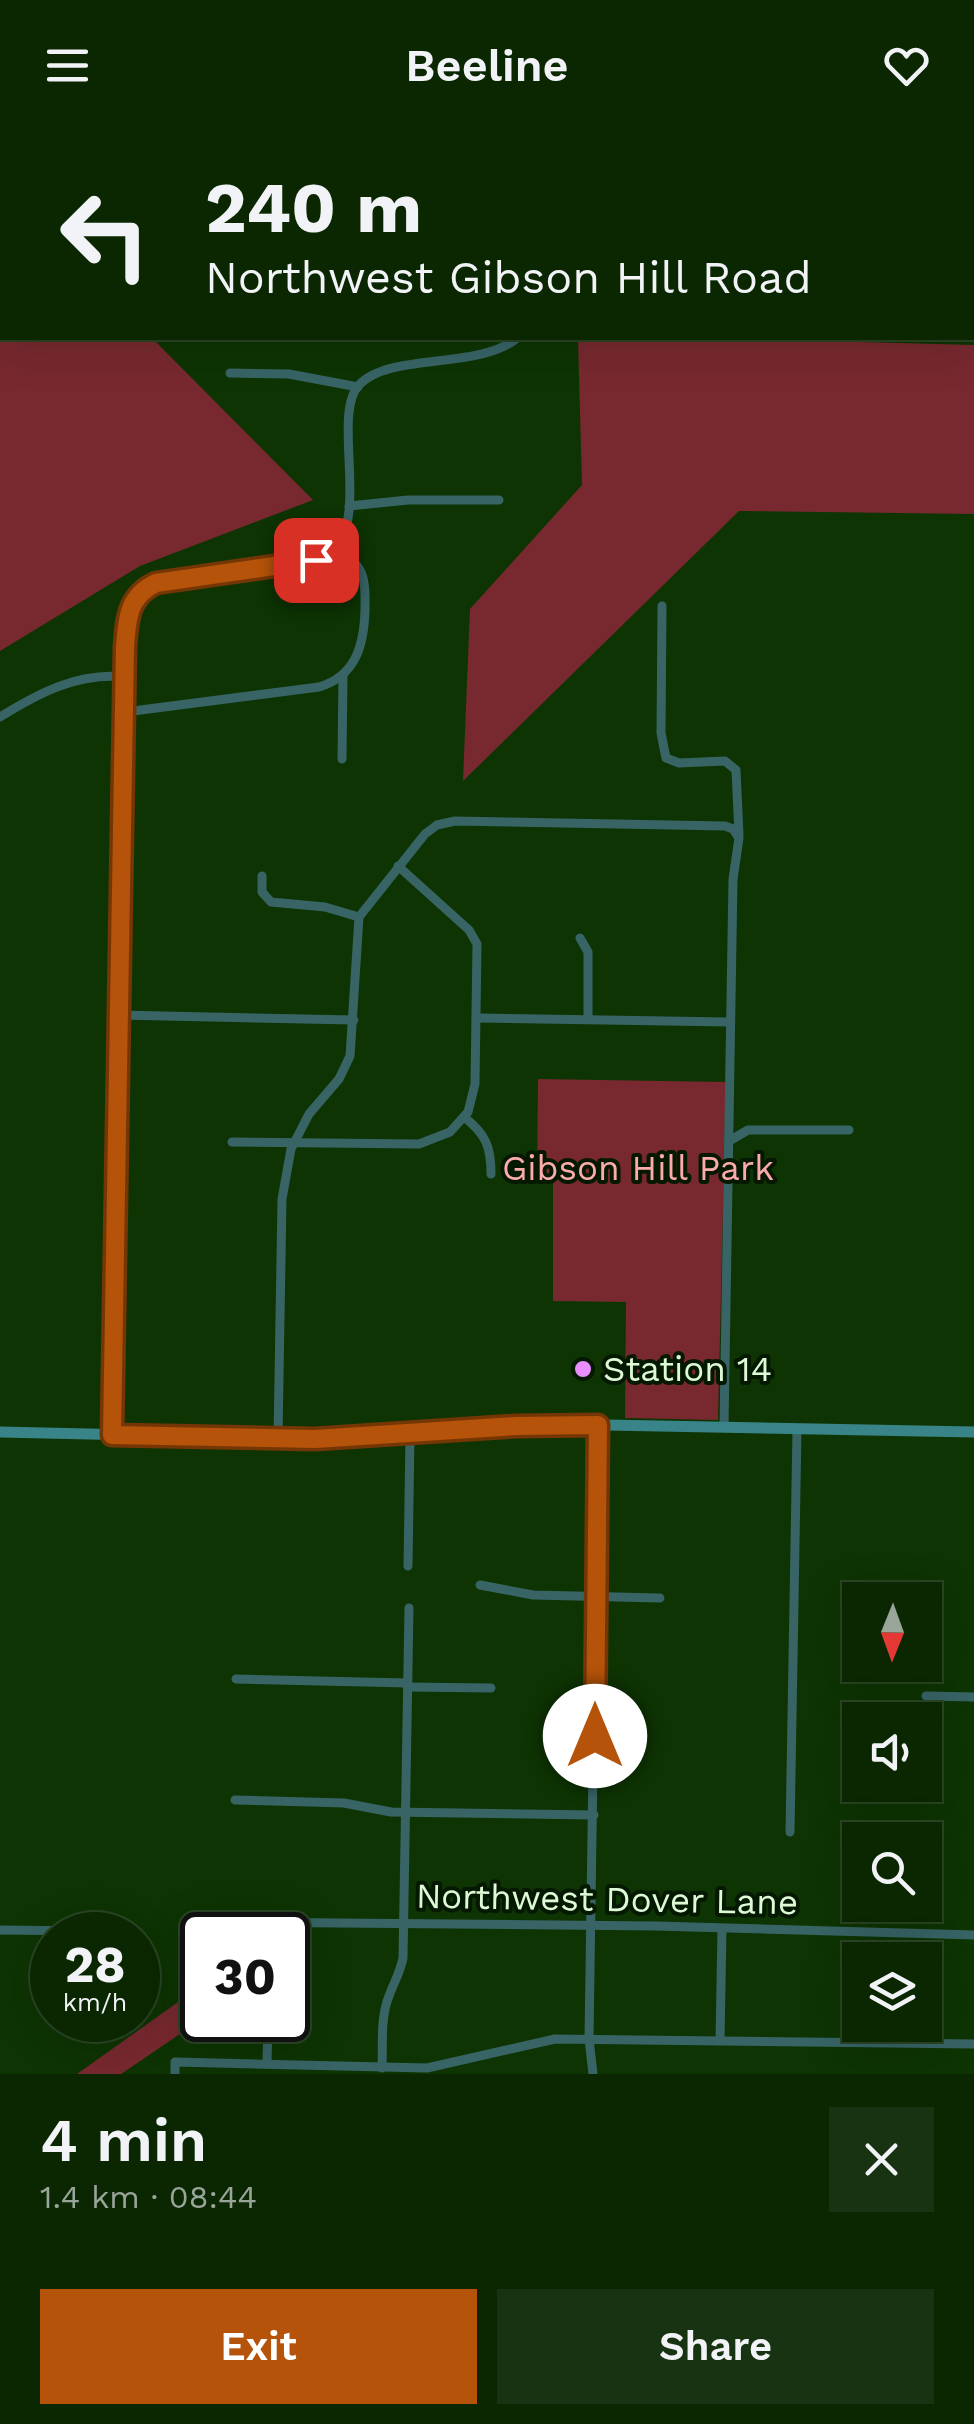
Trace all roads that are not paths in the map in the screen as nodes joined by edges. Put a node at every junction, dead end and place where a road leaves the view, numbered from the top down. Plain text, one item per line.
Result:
1 (514, 340) edge
2 (230, 372) dead end
3 (358, 387) junction
4 (499, 500) dead end
5 (349, 506) junction
6 (335, 549) junction
7 (662, 606) dead end
8 (345, 673) junction
9 (126, 677) junction
10 (125, 712) junction
11 (0, 717) edge
12 (342, 759) dead end
13 (739, 838) junction
14 (398, 866) junction
15 (262, 876) dead end
16 (359, 917) junction
17 (580, 938) dead end
18 (118, 1015) junction
19 (477, 1018) junction
20 (354, 1020) junction
21 (588, 1020) junction
22 (730, 1022) junction
23 (464, 1117) junction
24 (849, 1130) dead end
25 (729, 1141) junction
26 (232, 1142) dead end
27 (294, 1143) junction
28 (491, 1174) dead end
29 (598, 1425) junction
30 (724, 1427) junction
31 (797, 1429) junction
32 (0, 1432) edge
33 (974, 1432) edge
34 (410, 1434) junction
35 (112, 1435) junction
36 (278, 1438) junction
37 (408, 1566) dead end
38 (480, 1585) dead end
39 (596, 1596) junction
40 (660, 1598) dead end
41 (409, 1608) dead end
42 (236, 1679) dead end
43 (408, 1685) junction
44 (491, 1688) dead end
45 (926, 1696) dead end
46 (974, 1697) edge
47 (235, 1800) dead end
48 (406, 1812) junction
49 (594, 1815) junction
50 (790, 1832) dead end
51 (310, 1921) edge
52 (404, 1922) junction
53 (591, 1926) junction
54 (722, 1928) junction
55 (0, 1930) edge
56 (30, 1930) edge
57 (974, 1936) edge
58 (589, 2039) junction
59 (720, 2041) junction
60 (267, 2042) edge
61 (974, 2044) edge
62 (266, 2064) junction
63 (382, 2068) junction
64 (175, 2074) edge
65 (594, 2074) edge

1 - 3 street
2 - 3 street
3 - 5 street
4 - 5 street
5 - 6 street
6 - 8 street
6 - 9 street
7 - 13 street
8 - 10 street
8 - 12 street
9 - 10 street
9 - 11 street
10 - 18 street
13 - 14 street
13 - 22 street
14 - 16 street
14 - 19 street
15 - 16 street
16 - 20 street
17 - 21 street
18 - 20 street
18 - 35 street
19 - 21 street
19 - 23 street
20 - 27 street
21 - 22 street
22 - 25 street
23 - 27 street
23 - 28 street
24 - 25 street
25 - 30 street
26 - 27 street
27 - 36 street
29 - 30 main road
29 - 34 main road
29 - 39 street
30 - 31 main road
31 - 33 main road
31 - 50 street
32 - 35 main road
34 - 36 main road
34 - 37 street
35 - 36 main road
38 - 39 street
39 - 40 street
39 - 49 street
41 - 43 street
42 - 43 street
43 - 44 street
43 - 48 street
45 - 46 street
47 - 48 street
48 - 49 street
48 - 52 street
49 - 53 street
51 - 52 street, Northwest Dover Lane
52 - 53 street, Northwest Dover Lane
52 - 63 street
53 - 54 street, Northwest Dover Lane
53 - 58 street
54 - 57 street, Northwest Dover Lane
54 - 59 street
55 - 56 street
58 - 59 street
58 - 63 street
58 - 65 street
59 - 61 street
60 - 62 street
62 - 63 street
62 - 64 street

